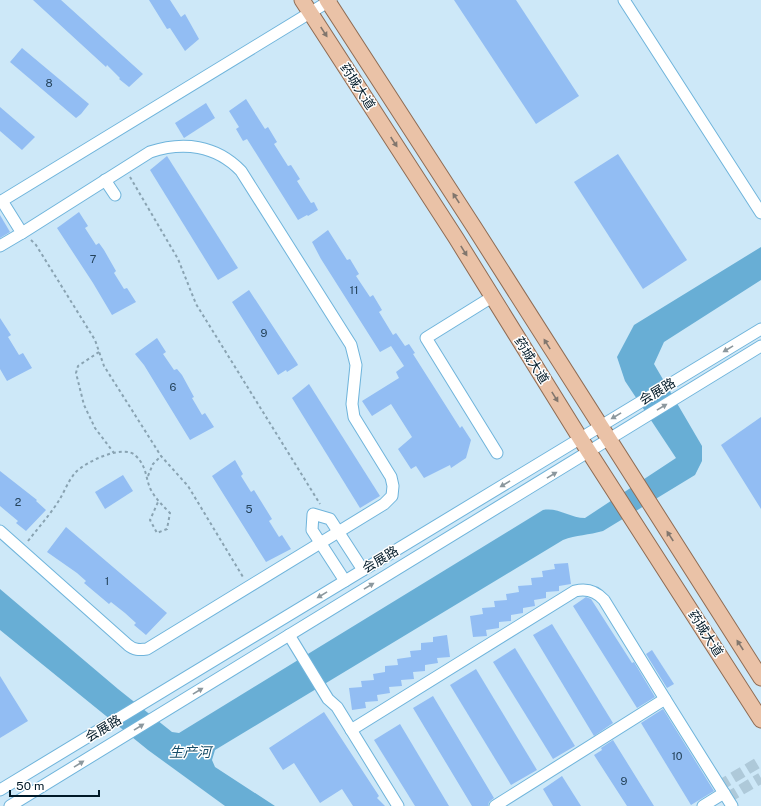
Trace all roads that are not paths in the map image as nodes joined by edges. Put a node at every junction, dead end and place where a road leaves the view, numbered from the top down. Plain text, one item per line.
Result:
1 (302, 0) edge
2 (624, 0) edge
3 (329, 1) edge
4 (311, 13) junction
5 (105, 180) junction
6 (115, 195) dead end
7 (1, 201) edge
8 (761, 213) edge
9 (22, 233) junction
10 (0, 246) edge
11 (492, 296) junction
12 (761, 329) edge
13 (761, 346) edge
14 (599, 426) junction
15 (580, 438) junction
16 (609, 440) junction
17 (590, 452) junction
18 (497, 453) dead end
19 (0, 531) edge
20 (338, 532) junction
21 (321, 543) junction
22 (363, 570) junction
23 (345, 581) junction
24 (289, 635) junction
25 (761, 678) edge
26 (665, 699) junction
27 (761, 720) edge
28 (351, 730) junction
29 (0, 790) edge
30 (724, 793) junction
31 (10, 806) edge
32 (398, 806) edge
33 (495, 806) edge
34 (703, 806) edge
35 (732, 806) edge

1 - 4 main road, 药城大道
2 - 8 street
3 - 4 street
14 -> 3 main road, 药城大道
4 - 7 street
4 -> 11 main road, 药城大道
5 - 6 street
5 - 9 street
5 - 20 street
7 - 9 street
9 - 10 street
11 -> 15 main road, 药城大道
11 - 18 street
12 -> 14 street, 会展路
16 -> 13 street, 会展路
14 - 15 street, 会展路
14 - 16 main road, 药城大道
15 - 17 main road, 药城大道
15 -> 22 street, 会展路
16 - 17 street, 会展路
25 -> 16 main road, 药城大道
24 -> 17 street, 会展路
17 - 27 main road, 药城大道
19 - 21 street
20 - 21 street
20 - 21 street
20 - 22 street
21 - 23 street
22 - 23 street, 会展路
23 -> 29 street, 会展路
24 - 28 street
31 -> 24 street, 会展路
26 - 28 street
26 - 30 street
26 - 33 street
28 - 32 street
30 - 34 street
30 - 35 street

